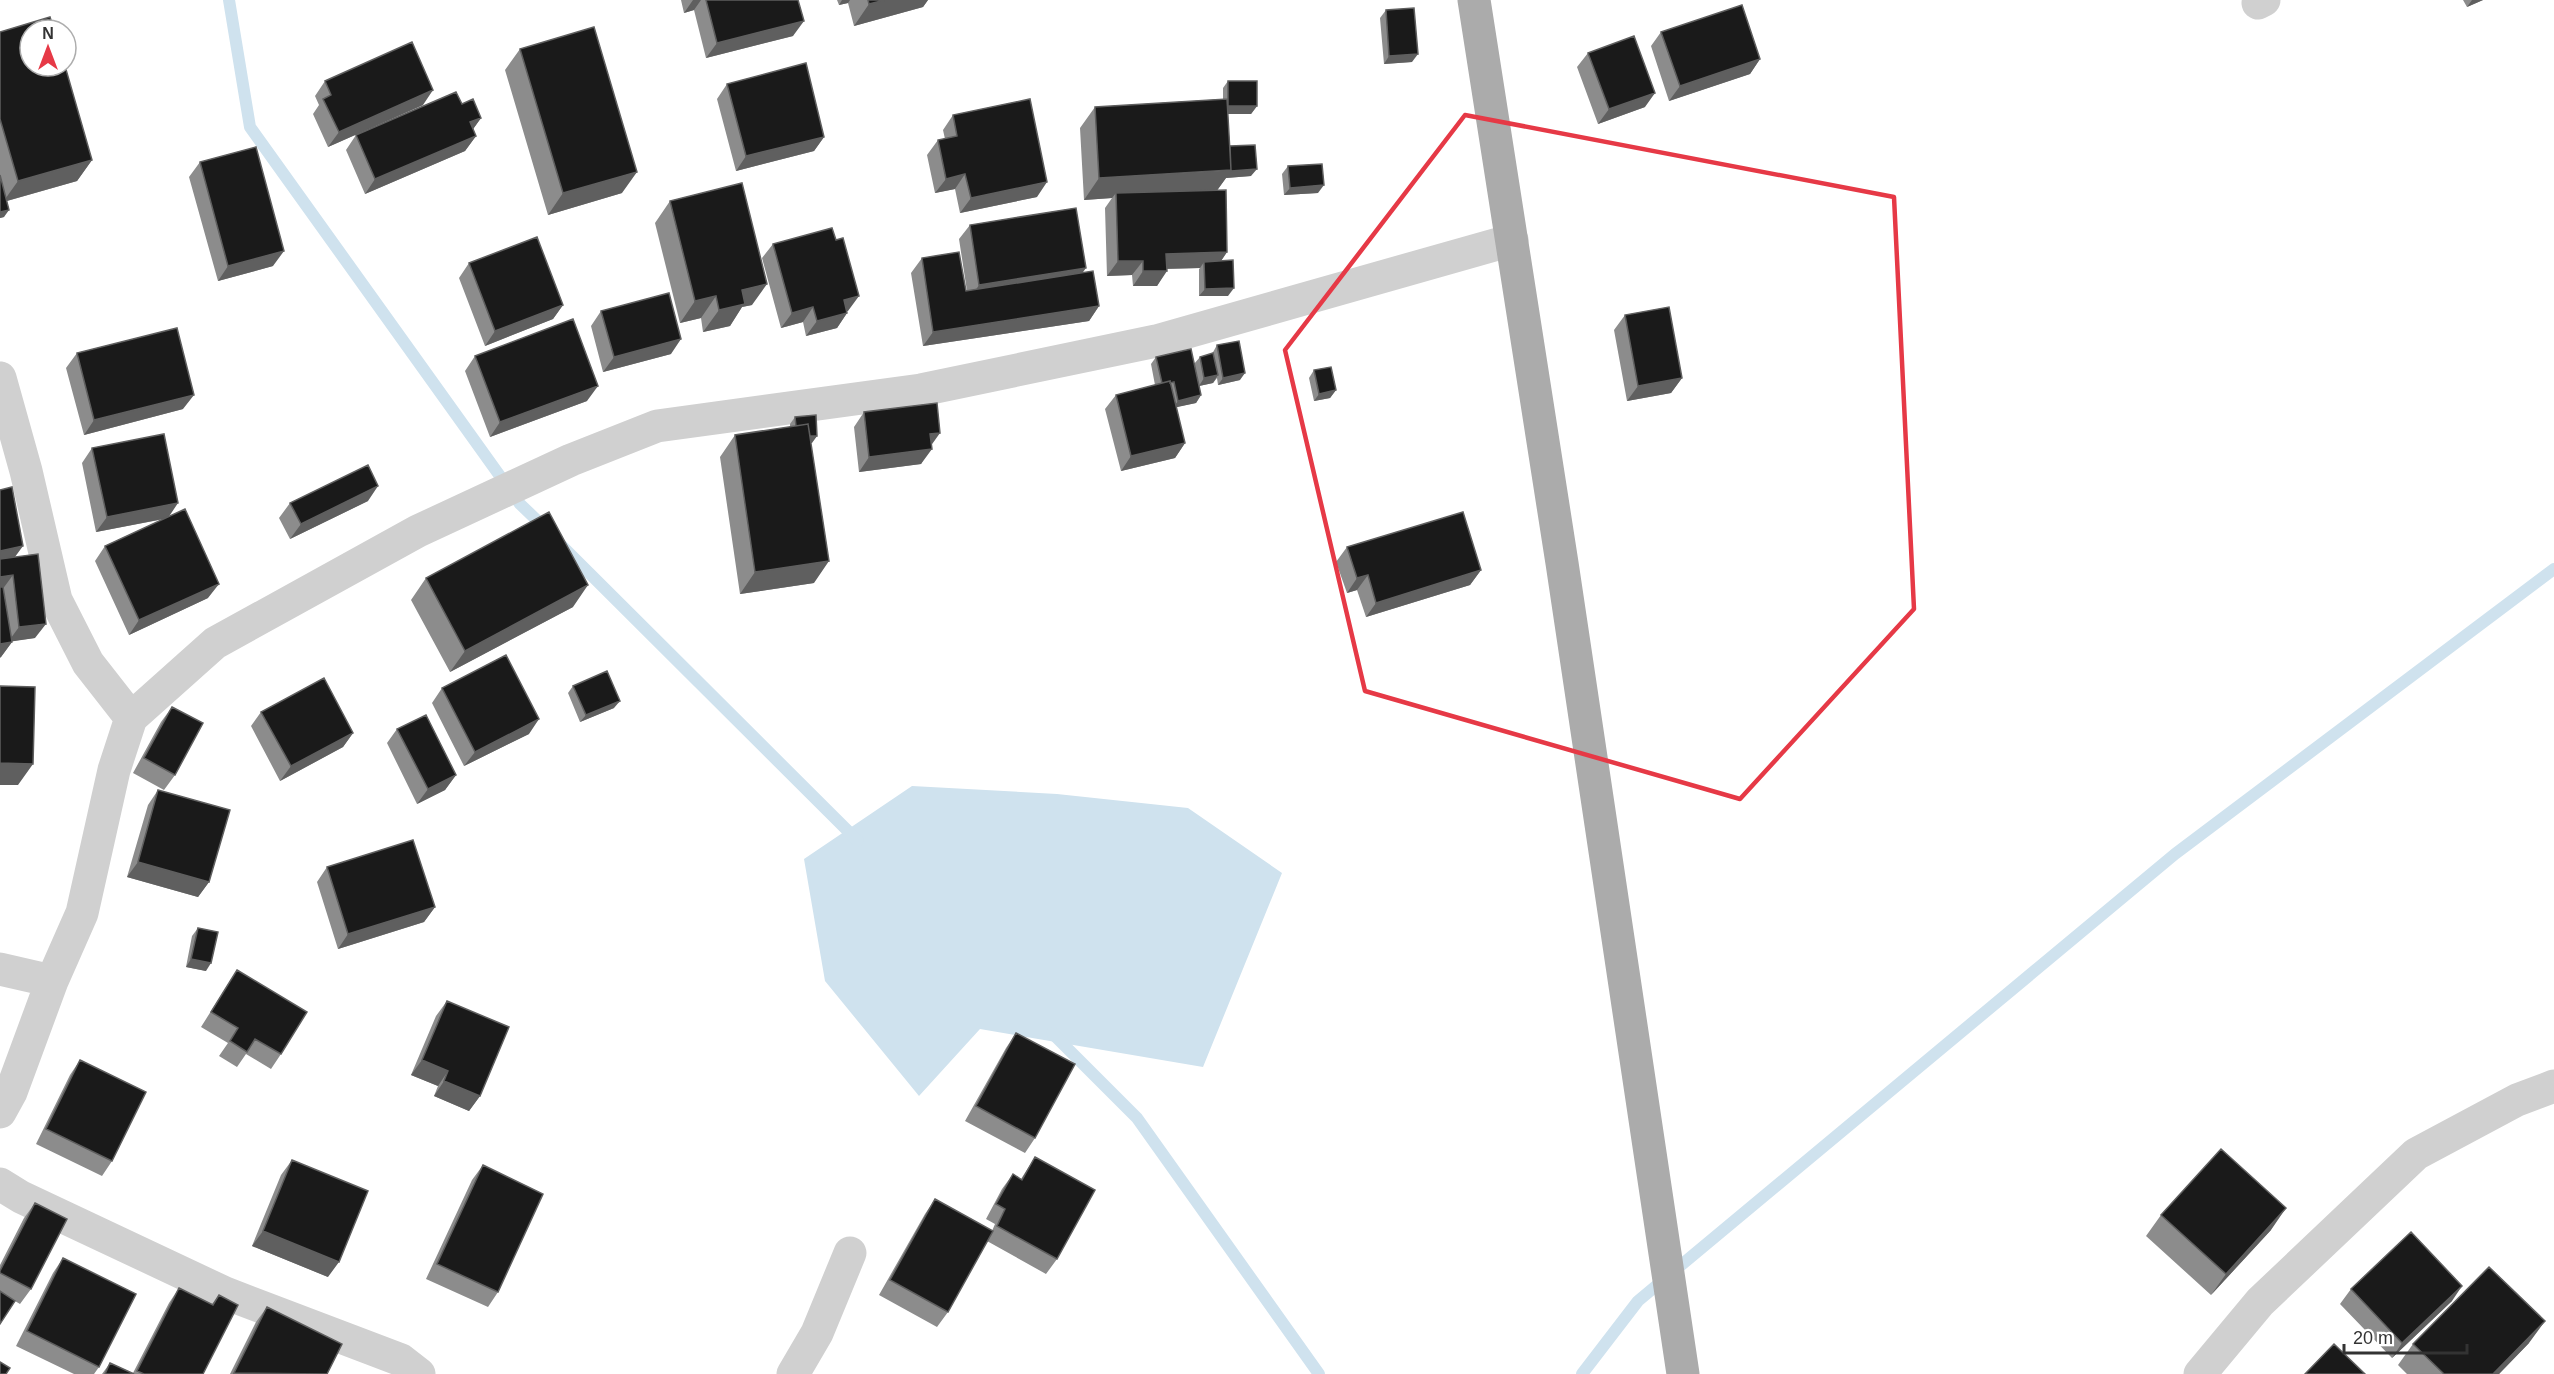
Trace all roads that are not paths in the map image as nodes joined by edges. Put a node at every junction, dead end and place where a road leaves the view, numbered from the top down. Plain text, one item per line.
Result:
1 (1474, 0) edge
2 (1512, 240) junction
3 (0, 378) edge
4 (13, 470) edge
5 (131, 718) junction
6 (0, 969) edge
7 (52, 981) junction
8 (2554, 1086) edge
9 (0, 1112) edge
10 (0, 1184) edge
11 (850, 1253) dead end
12 (419, 1374) edge
13 (793, 1374) edge
14 (1683, 1374) edge
15 (2200, 1374) edge

1 - 2 main road
2 - 5 street
2 - 14 main road
3 - 4 street
4 - 5 street
5 - 7 street
6 - 7 street
7 - 9 street
8 - 15 street
10 - 12 street
11 - 13 street

